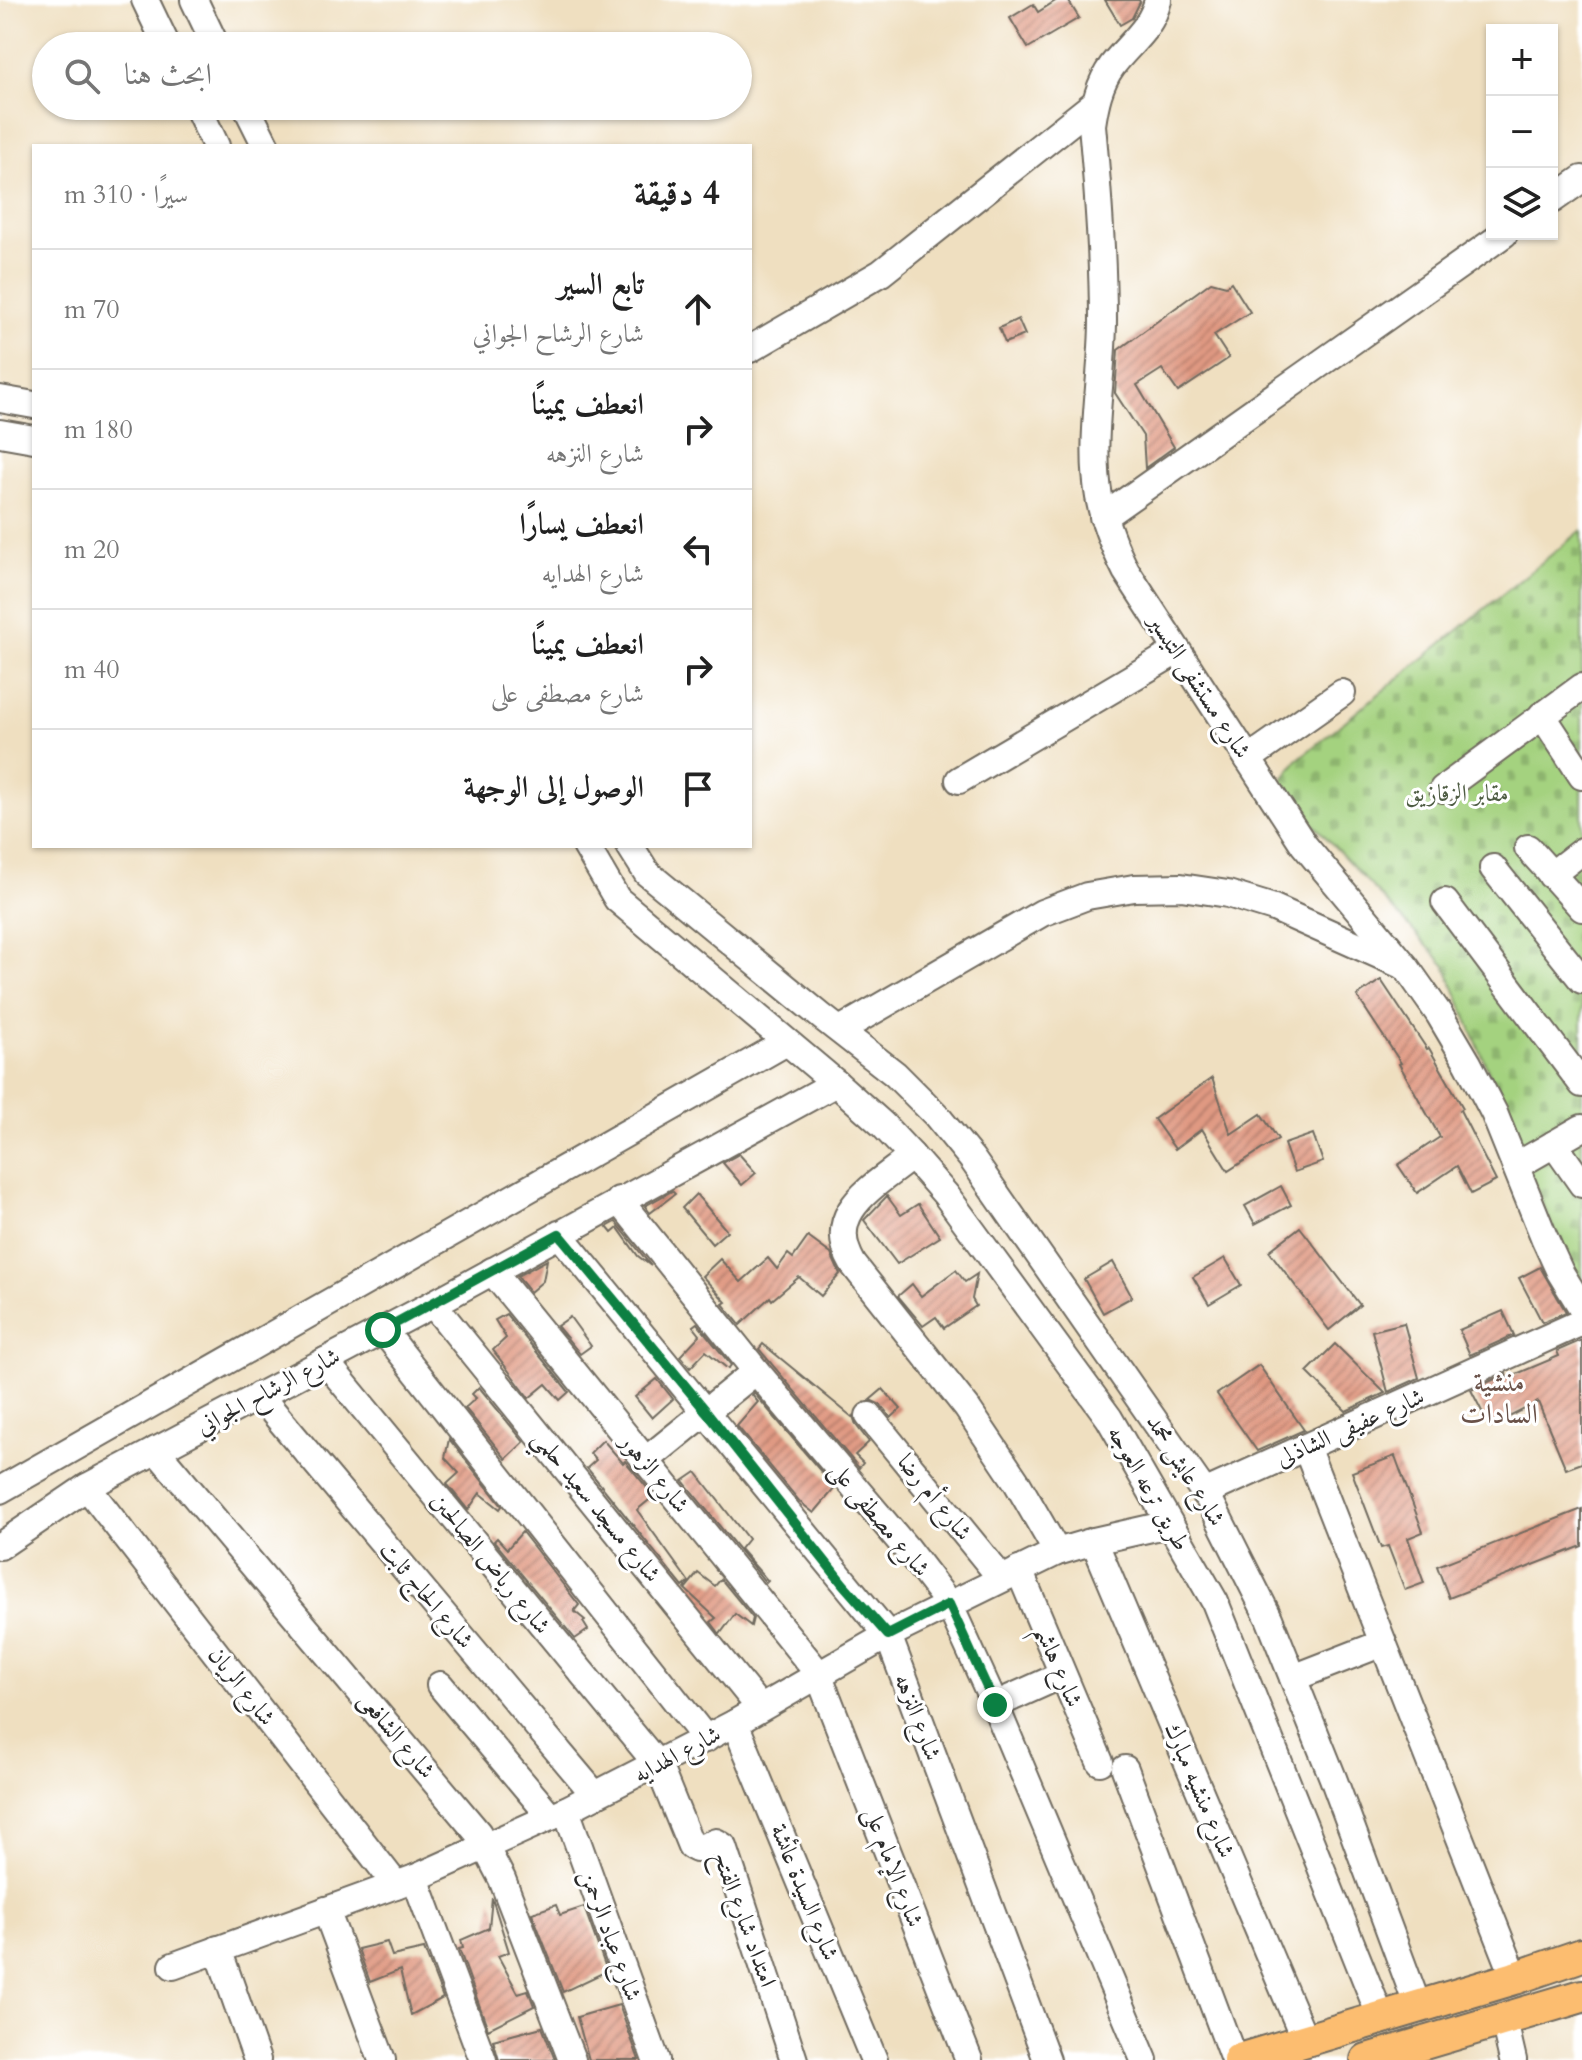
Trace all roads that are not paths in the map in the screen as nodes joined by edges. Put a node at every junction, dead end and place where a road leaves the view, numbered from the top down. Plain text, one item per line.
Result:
1 (145, 0) edge
2 (194, 0) edge
3 (1158, 0) edge
4 (160, 32) edge
5 (209, 32) edge
6 (1095, 103) junction
7 (204, 120) edge
8 (253, 120) edge
9 (215, 144) edge
10 (265, 144) edge
11 (1582, 179) edge
12 (1558, 196) edge
13 (1495, 240) edge
14 (752, 348) edge
15 (0, 399) edge
16 (32, 405) edge
17 (0, 433) edge
18 (32, 439) edge
19 (1103, 517) junction
20 (1177, 651) junction
21 (1582, 687) edge
22 (1342, 693) dead end
23 (1542, 715) junction
24 (1248, 759) junction
25 (1578, 760) edge
26 (959, 780) dead end
27 (1443, 789) dead end
28 (587, 848) edge
29 (631, 848) edge
30 (1528, 848) dead end
31 (1582, 851) edge
32 (1493, 868) dead end
33 (1551, 875) junction
34 (1445, 902) dead end
35 (1582, 908) edge
36 (1406, 967) junction
37 (1582, 980) edge
38 (831, 1024) junction
39 (785, 1043) junction
40 (836, 1083) junction
41 (1582, 1084) edge
42 (1582, 1128) edge
43 (1554, 1144) junction
44 (912, 1156) junction
45 (1516, 1166) junction
46 (1582, 1184) edge
47 (619, 1200) junction
48 (559, 1234) junction
49 (492, 1271) junction
50 (433, 1304) junction
51 (1582, 1308) edge
52 (1582, 1322) edge
53 (383, 1330) junction
54 (325, 1361) junction
55 (756, 1371) junction
56 (259, 1395) junction
57 (706, 1411) junction
58 (869, 1416) dead end
59 (1306, 1447) junction
60 (156, 1450) junction
61 (645, 1461) junction
62 (87, 1487) junction
63 (0, 1490) edge
64 (1204, 1493) junction
65 (1169, 1524) junction
66 (1094, 1541) junction
67 (0, 1546) edge
68 (1057, 1552) junction
69 (1010, 1574) junction
70 (949, 1604) junction
71 (888, 1635) junction
72 (1383, 1643) junction
73 (818, 1673) junction
74 (1062, 1675) junction
75 (1293, 1678) junction
76 (440, 1685) dead end
77 (995, 1705) junction
78 (760, 1708) junction
79 (735, 1723) junction
80 (706, 1739) junction
81 (658, 1765) junction
82 (595, 1795) junction
83 (559, 1813) junction
84 (487, 1847) junction
85 (406, 1882) junction
86 (326, 1910) junction
87 (218, 1949) junction
88 (1582, 1955) edge
89 (173, 1966) dead end
90 (1515, 1978) junction
91 (1582, 1996) edge
92 (1418, 2007) junction
93 (1381, 2018) junction
94 (1504, 2021) junction
95 (1305, 2040) junction
96 (1409, 2054) edge
97 (257, 2060) edge
98 (382, 2060) edge
99 (483, 2060) edge
100 (572, 2060) edge
101 (656, 2060) edge
102 (794, 2060) edge
103 (874, 2060) edge
104 (969, 2060) edge
105 (1047, 2060) edge
106 (1144, 2060) edge
107 (1237, 2060) edge
108 (1367, 2060) edge
109 (1513, 2060) edge

1 - 4 street
2 - 5 street
3 - 6 street, شارع مستشفى التيسير
6 - 14 street
6 - 19 street, شارع مستشفى التيسير
7 - 9 street
8 - 10 street
11 - 12 street
13 - 19 street
15 - 16 street
17 - 18 street
19 - 20 street, شارع مستشفى التيسير
20 - 24 street, شارع مستشفى التيسير
20 - 26 street
21 - 23 street
22 - 24 street
23 - 25 street
23 - 27 street
24 - 36 street, شارع مستشفى التيسير
28 - 39 street, طريق ترعه العوجه
29 - 38 street, شارع عايش محمد
30 - 33 street
31 - 33 street
32 - 37 street
33 - 35 street
34 - 41 street
36 - 38 street
36 - 45 street, شارع مستشفى التيسير
38 - 64 street, شارع عايش محمد
39 - 40 street, طريق ترعه العوجه
39 - 63 street, شارع الرشاح الجواني
40 - 44 street, طريق ترعه العوجه
40 - 47 street, شارع الرشاح الجواني
42 - 43 street
43 - 45 street
43 - 46 street
44 - 65 street, طريق ترعه العوجه
44 - 68 street
45 - 51 street, شارع مستشفى التيسير
47 - 48 street, شارع الرشاح الجواني
47 - 55 street, شارع مصطفى على
48 - 49 street, شارع الرشاح الجواني
48 - 57 street, شارع النزهه
49 - 50 street, شارع الرشاح الجواني
49 - 61 street, شارع الزهور
50 - 53 street, شارع الرشاح الجواني
50 - 78 street, شارع مسجد سعيد حلمي
52 - 59 street, شارع عفيفى الشاذلى
53 - 54 street, شارع الرشاح الجواني
53 - 80 street
54 - 56 street, شارع الرشاح الجواني
54 - 81 street, شارع رياض الصالحىن
55 - 57 street
55 - 70 street, شارع مصطفى على
56 - 60 street, شارع الرشاح الجواني
56 - 82 street, شارع الحاج ثابت
57 - 61 street
57 - 71 street, شارع النزهه
58 - 69 street, شارع أم رضا
59 - 64 street, شارع عفيفى الشاذلى
59 - 72 street
60 - 62 street, شارع الرشاح الجواني
60 - 84 street, شارع الشافعى
61 - 73 street, شارع الزهور
62 - 67 street, شارع الرشاح الجواني
62 - 85 street, شارع الريان
64 - 75 street, شارع عايش محمد
65 - 66 street, شارع الهدايه
65 - 93 street, طريق ترعه العوجه
66 - 68 street, شارع الهدايه
66 - 95 street, شارع منشيه مبارك
68 - 69 street, شارع الهدايه
69 - 70 street, شارع الهدايه
69 - 74 street, شارع هاشم
70 - 71 street, شارع الهدايه
70 - 77 street, شارع مصطفى على
71 - 73 street, شارع الهدايه
71 - 105 street, شارع النزهه
72 - 75 street
72 - 90 street
73 - 78 street, شارع الهدايه
73 - 104 street, شارع الإمام على
74 - 77 street
74 - 107 street, شارع هاشم
75 - 92 street, شارع عايش محمد
76 - 83 street, شارع عباد الرحمن
77 - 106 street, شارع مصطفى على
78 - 79 street, شارع الهدايه
79 - 80 street, شارع الهدايه
79 - 103 street, شارع السيدة عائشة
80 - 81 street, شارع الهدايه
81 - 82 street, شارع الهدايه
81 - 102 street, امتداد شارع الفتح
82 - 83 street, شارع الهدايه
83 - 84 street, شارع الهدايه
83 - 101 street, شارع عباد الرحمن
84 - 85 street, شارع الهدايه
84 - 100 street, شارع الشافعى
85 - 86 street, شارع الهدايه
85 - 99 street, شارع الريان
86 - 87 street, شارع الهدايه
86 - 98 street
87 - 89 street, شارع الهدايه
87 - 97 street
88 - 90 main road
90 - 92 main road
91 - 94 main road
92 - 93 main road
93 - 95 main road
94 - 96 main road
94 - 109 street
95 - 107 main road
96 - 108 main road

